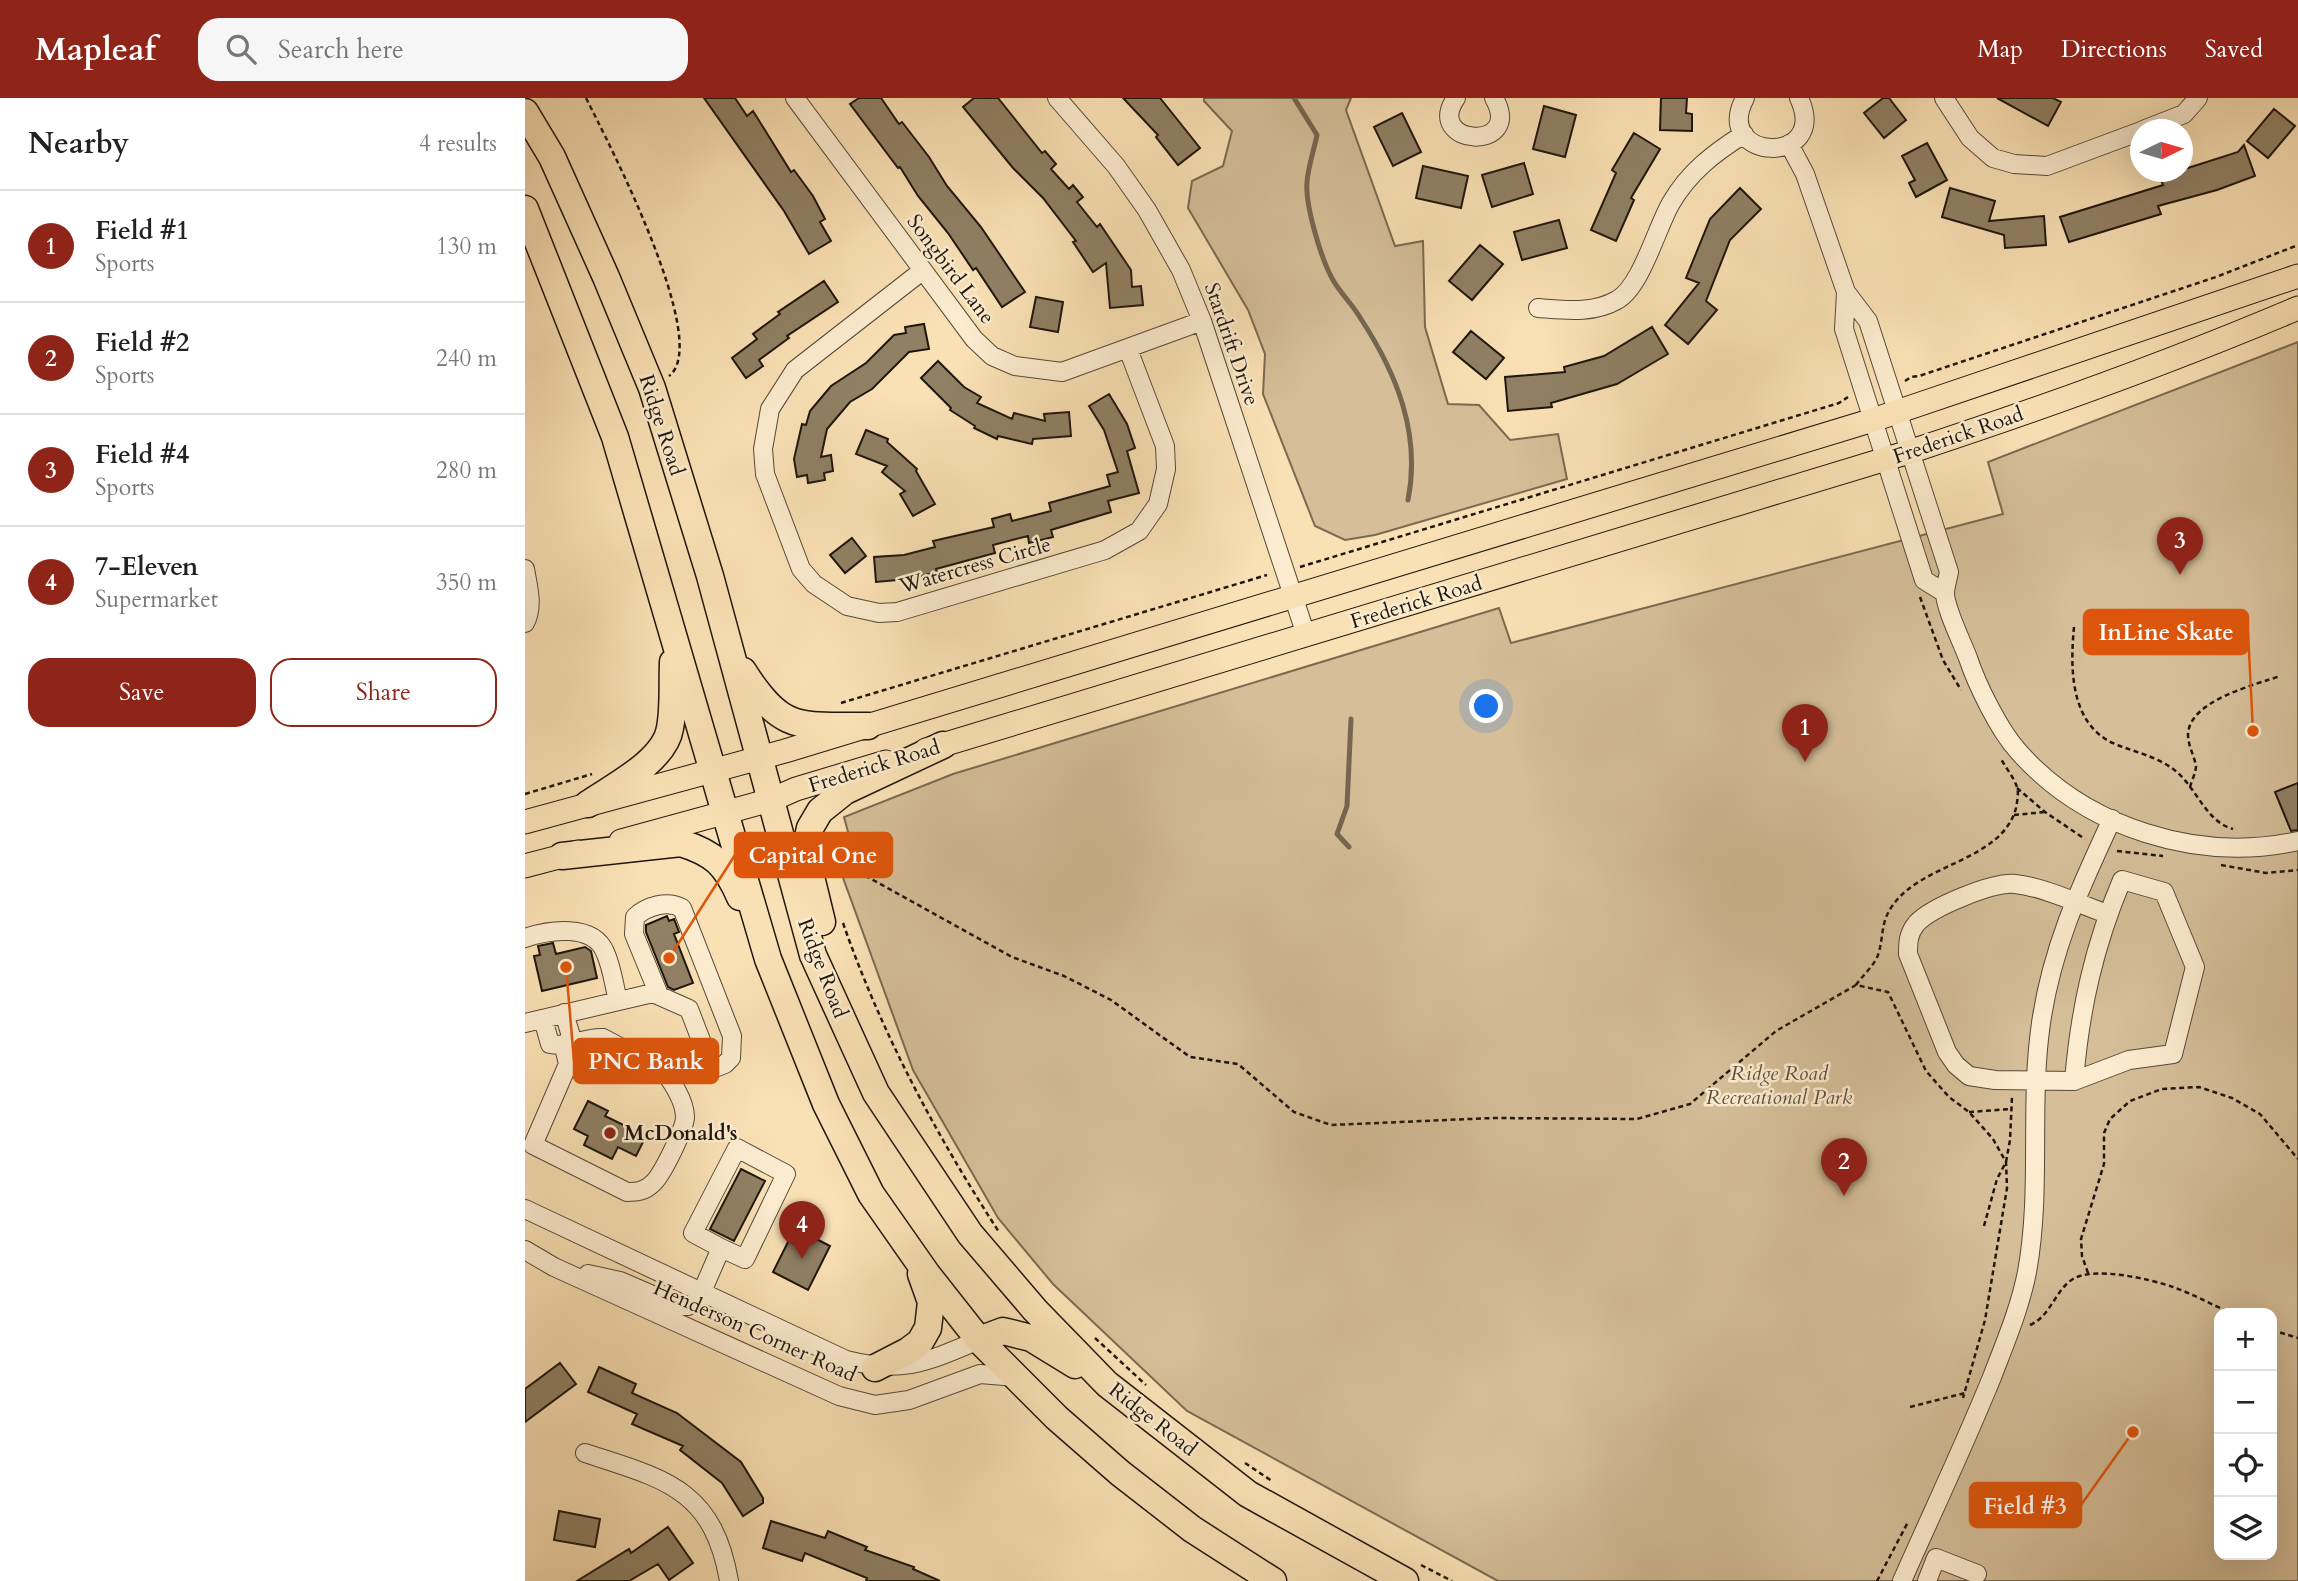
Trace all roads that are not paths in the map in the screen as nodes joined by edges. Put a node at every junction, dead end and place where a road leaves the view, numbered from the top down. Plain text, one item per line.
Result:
1 (795, 98) edge
2 (1057, 98) edge
3 (1456, 98) edge
4 (1494, 98) edge
5 (1745, 98) edge
6 (1799, 98) edge
7 (1944, 98) edge
8 (2199, 98) edge
9 (525, 112) edge
10 (2170, 119) edge
11 (1744, 134) junction
12 (2130, 135) edge
13 (1789, 144) junction
14 (525, 209) edge
15 (922, 271) junction
16 (2298, 276) edge
17 (1846, 292) junction
18 (1538, 308) dead end
19 (2298, 308) edge
20 (1202, 321) junction
21 (1128, 349) junction
22 (1897, 413) junction
23 (1873, 420) junction
24 (1909, 452) junction
25 (1885, 460) junction
26 (525, 569) edge
27 (1945, 593) junction
28 (1294, 597) junction
29 (525, 623) edge
30 (1306, 635) junction
31 (673, 636) junction
32 (730, 649) junction
33 (868, 726) junction
34 (943, 745) junction
35 (758, 759) junction
36 (714, 771) junction
37 (771, 800) junction
38 (588, 804) junction
39 (726, 813) junction
40 (2112, 819) junction
41 (525, 822) edge
42 (2298, 841) edge
43 (562, 856) junction
44 (525, 866) edge
45 (2074, 902) junction
46 (2107, 914) junction
47 (525, 938) edge
48 (768, 959) junction
49 (659, 995) junction
50 (618, 1001) junction
51 (564, 1013) junction
52 (530, 1022) edge
53 (849, 1036) junction
54 (564, 1047) junction
55 (2037, 1080) junction
56 (2074, 1081) junction
57 (525, 1209) edge
58 (721, 1248) junction
59 (525, 1250) edge
60 (914, 1256) junction
61 (554, 1267) junction
62 (701, 1292) junction
63 (979, 1340) junction
64 (875, 1368) junction
65 (1016, 1377) junction
66 (1107, 1384) junction
67 (585, 1453) dead end
68 (1916, 1550) junction
69 (1936, 1558) junction
70 (1411, 1572) edge
71 (1977, 1574) dead end
72 (729, 1581) edge
73 (1273, 1581) edge
74 (1902, 1581) edge
75 (1927, 1581) edge

1 - 15 street, Songbird Lane
2 - 20 street, Stardrift Drive
3 - 4 street
5 - 11 street
6 - 13 street
7 - 12 street
8 - 10 street
9 - 32 highway, Ridge Road
11 - 13 street
11 - 18 street
13 - 17 street
14 - 31 highway
15 - 21 street, Songbird Lane
15 - 21 street, Watercress Circle
16 - 22 main road, Frederick Road
17 - 22 street
17 - 23 street
19 - 24 main road, Frederick Road
20 - 21 street, Songbird Lane
20 - 28 street, Stardrift Drive
22 - 23 main road, Frederick Road
22 - 24 street
23 - 25 street
23 - 28 main road, Frederick Road
24 - 25 main road, Frederick Road
24 - 27 street
25 - 27 street
25 - 30 main road, Frederick Road
26 - 29 street
27 - 40 street
28 - 30 street, Stardrift Drive
28 - 33 main road, Frederick Road
30 - 34 main road, Frederick Road
31 - 36 highway
31 - 38 highway
32 - 33 highway
32 - 35 highway, Ridge Road
33 - 35 main road, Frederick Road
34 - 37 main road, Frederick Road
34 - 53 highway
35 - 36 main road, Frederick Road
35 - 37 highway, Ridge Road
36 - 38 main road, Frederick Road
36 - 39 highway
37 - 39 main road, Frederick Road
37 - 53 highway, Ridge Road
38 - 41 main road, Frederick Road
39 - 43 main road, Frederick Road
39 - 48 highway
40 - 42 street
40 - 45 street
43 - 44 main road, Frederick Road
43 - 48 highway
45 - 46 street
45 - 55 street
45 - 55 street
46 - 56 street
46 - 56 street
47 - 50 street
48 - 60 highway
49 - 49 street
49 - 50 street
50 - 51 street
51 - 52 street
51 - 54 street
52 - 54 street
53 - 66 highway, Ridge Road
54 - 54 street
55 - 56 street
55 - 68 street
57 - 62 street, Henderson Corner Road
58 - 58 street
58 - 62 street
59 - 61 street, Henderson Corner Road
60 - 63 highway
60 - 64 highway
61 - 62 street
61 - 65 street, Henderson Corner Road
62 - 64 street, Henderson Corner Road
63 - 64 street, Henderson Corner Road
63 - 65 highway
63 - 66 highway
65 - 73 highway
66 - 70 highway, Ridge Road
67 - 72 street
68 - 69 street
68 - 74 street
69 - 71 street
69 - 75 street

